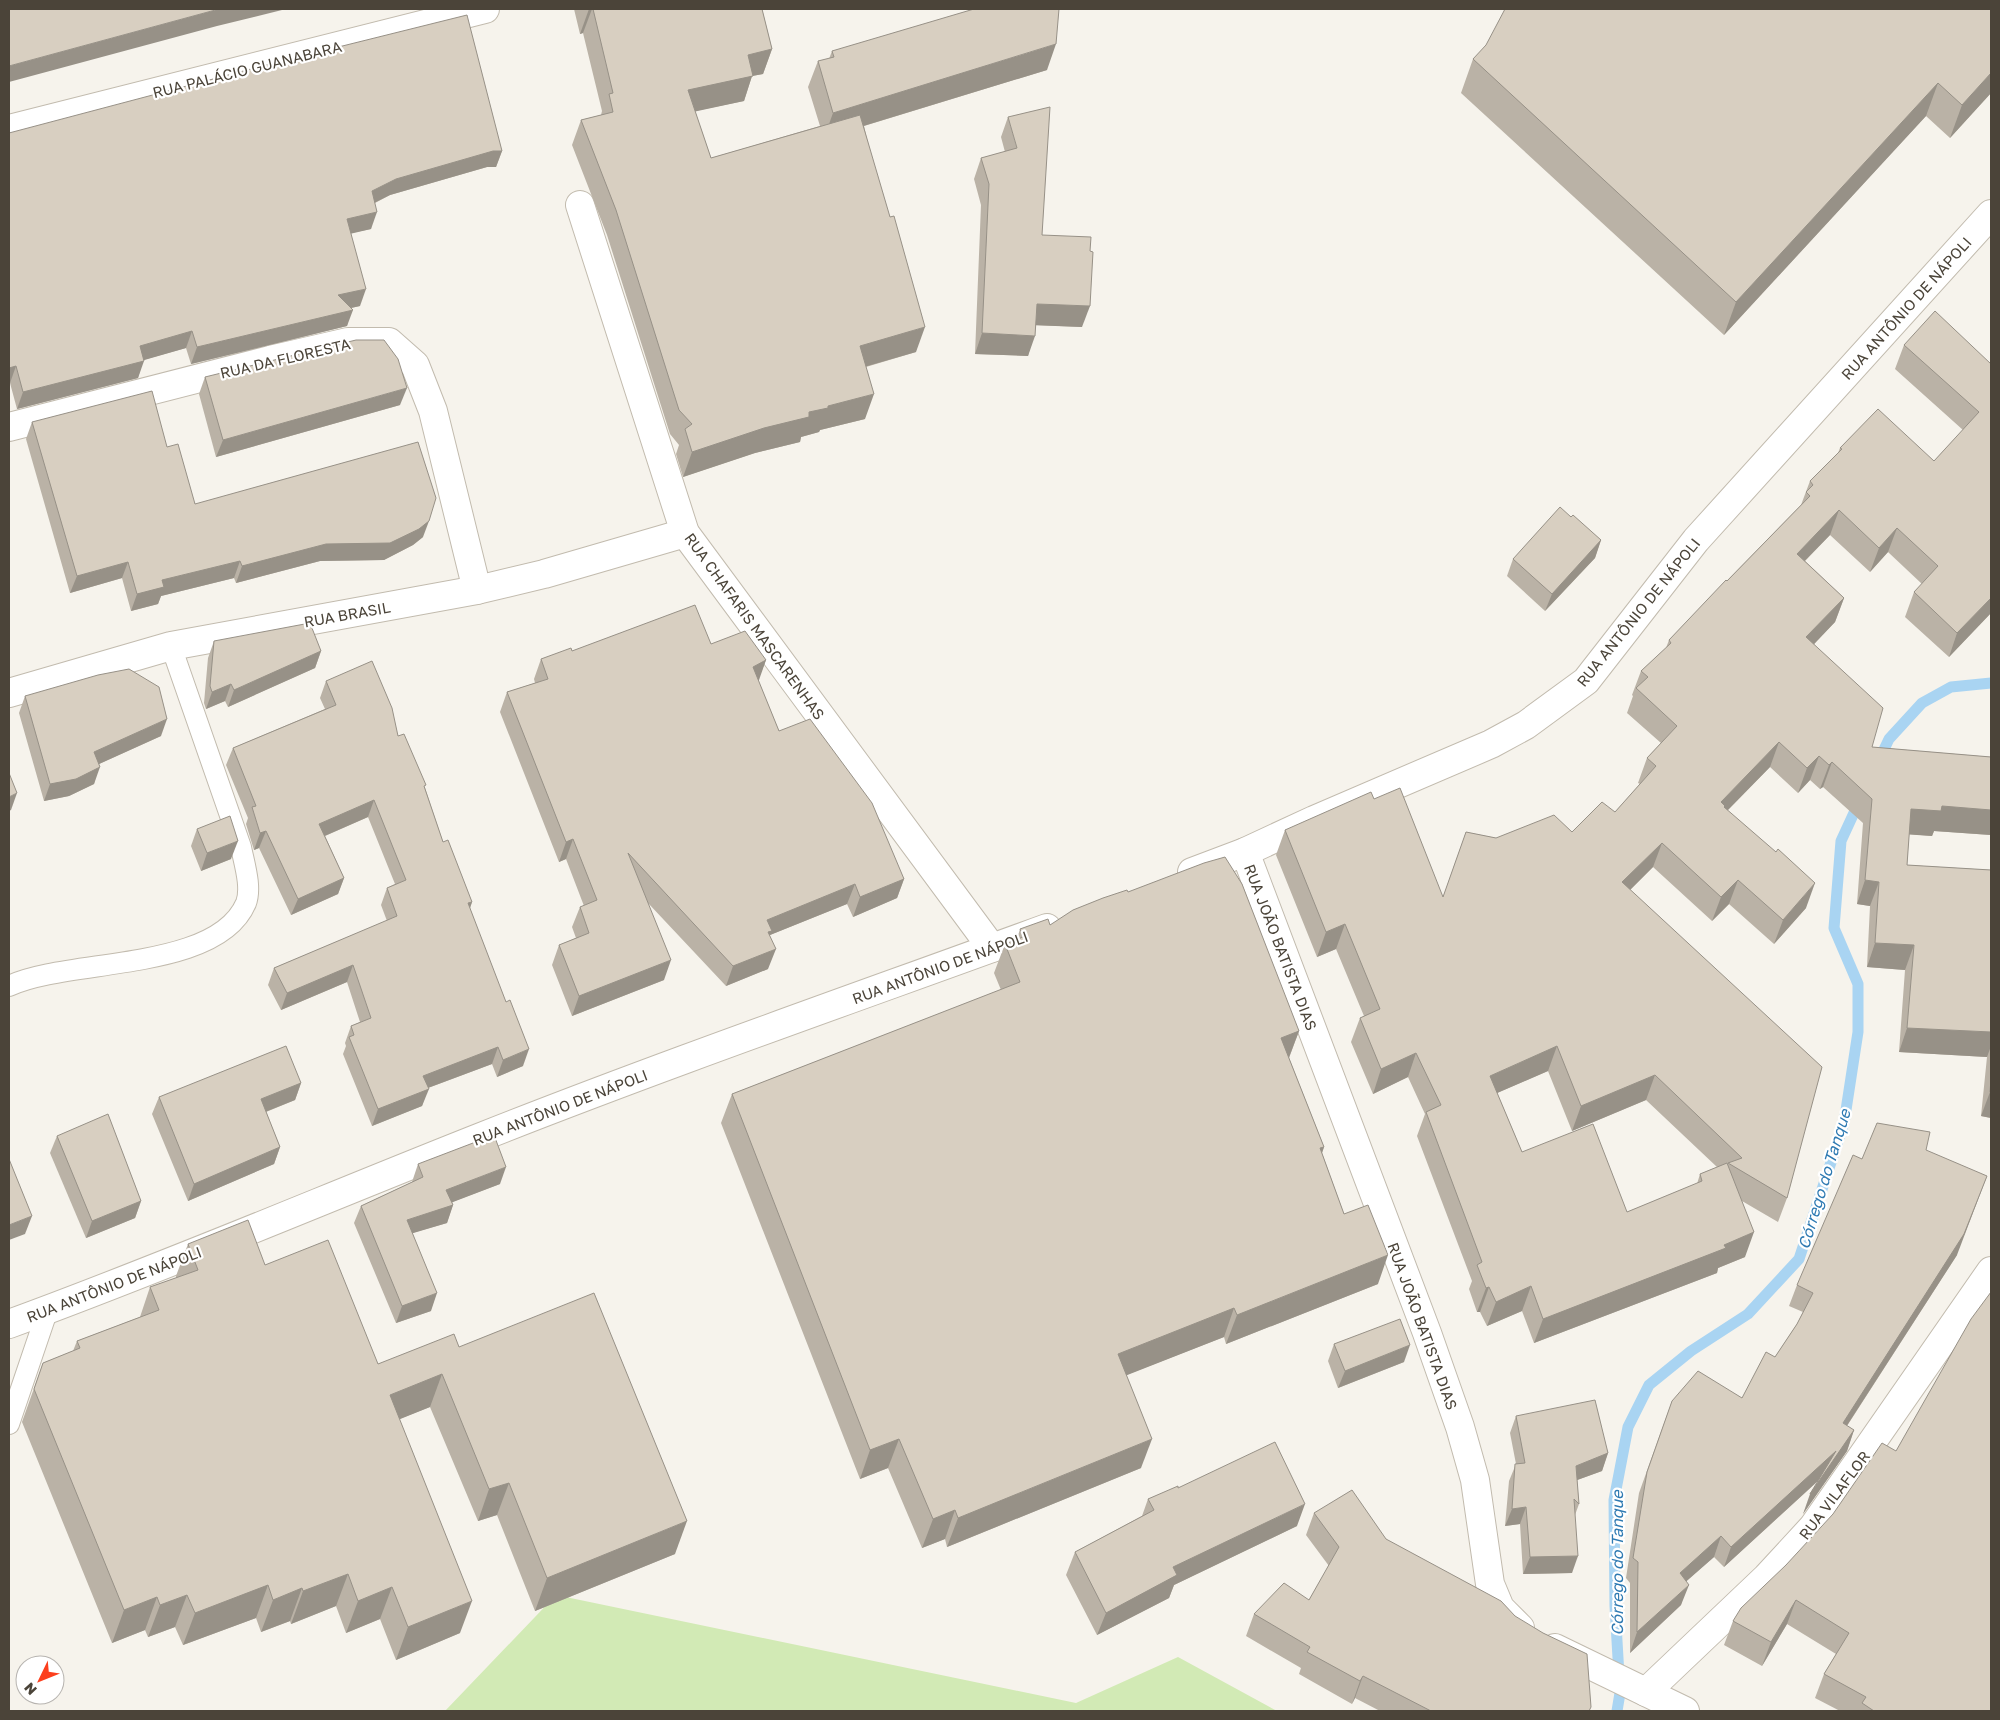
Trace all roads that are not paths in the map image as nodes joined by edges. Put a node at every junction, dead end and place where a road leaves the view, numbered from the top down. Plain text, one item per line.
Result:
1 (475, 10) edge
2 (9, 129) edge
3 (580, 206) dead end
4 (1991, 214) edge
5 (9, 427) edge
6 (685, 533) junction
7 (477, 590) junction
8 (170, 646) junction
9 (9, 693) edge
10 (1245, 852) junction
11 (1171, 880) edge
12 (1066, 921) edge
13 (992, 948) junction
14 (9, 986) edge
15 (1991, 1273) edge
16 (48, 1309) junction
17 (9, 1324) edge
18 (9, 1424) edge
19 (1638, 1689) junction
20 (1686, 1711) edge

1 - 2 street, RUA PALÁCIO GUANABARA
3 - 6 street, RUA CHAFARIS MASCARENHAS
4 - 10 street, RUA ANTÔNIO DE NÁPOLI
5 - 7 street, RUA DA FLORESTA
6 - 7 street, RUA BRASIL
6 - 13 street, RUA CHAFARIS MASCARENHAS
7 - 8 street, RUA BRASIL
8 - 9 street, RUA BRASIL
8 - 14 lane
10 - 11 street, RUA ANTÔNIO DE NÁPOLI
10 - 19 street, RUA JOÃO BATISTA DIAS
12 - 13 street, RUA ANTÔNIO DE NÁPOLI
13 - 16 street, RUA ANTÔNIO DE NÁPOLI
15 - 19 street, RUA VILAFLOR
16 - 17 street, RUA ANTÔNIO DE NÁPOLI
16 - 18 lane
19 - 20 street, RUA JOÃO BATISTA DIAS

